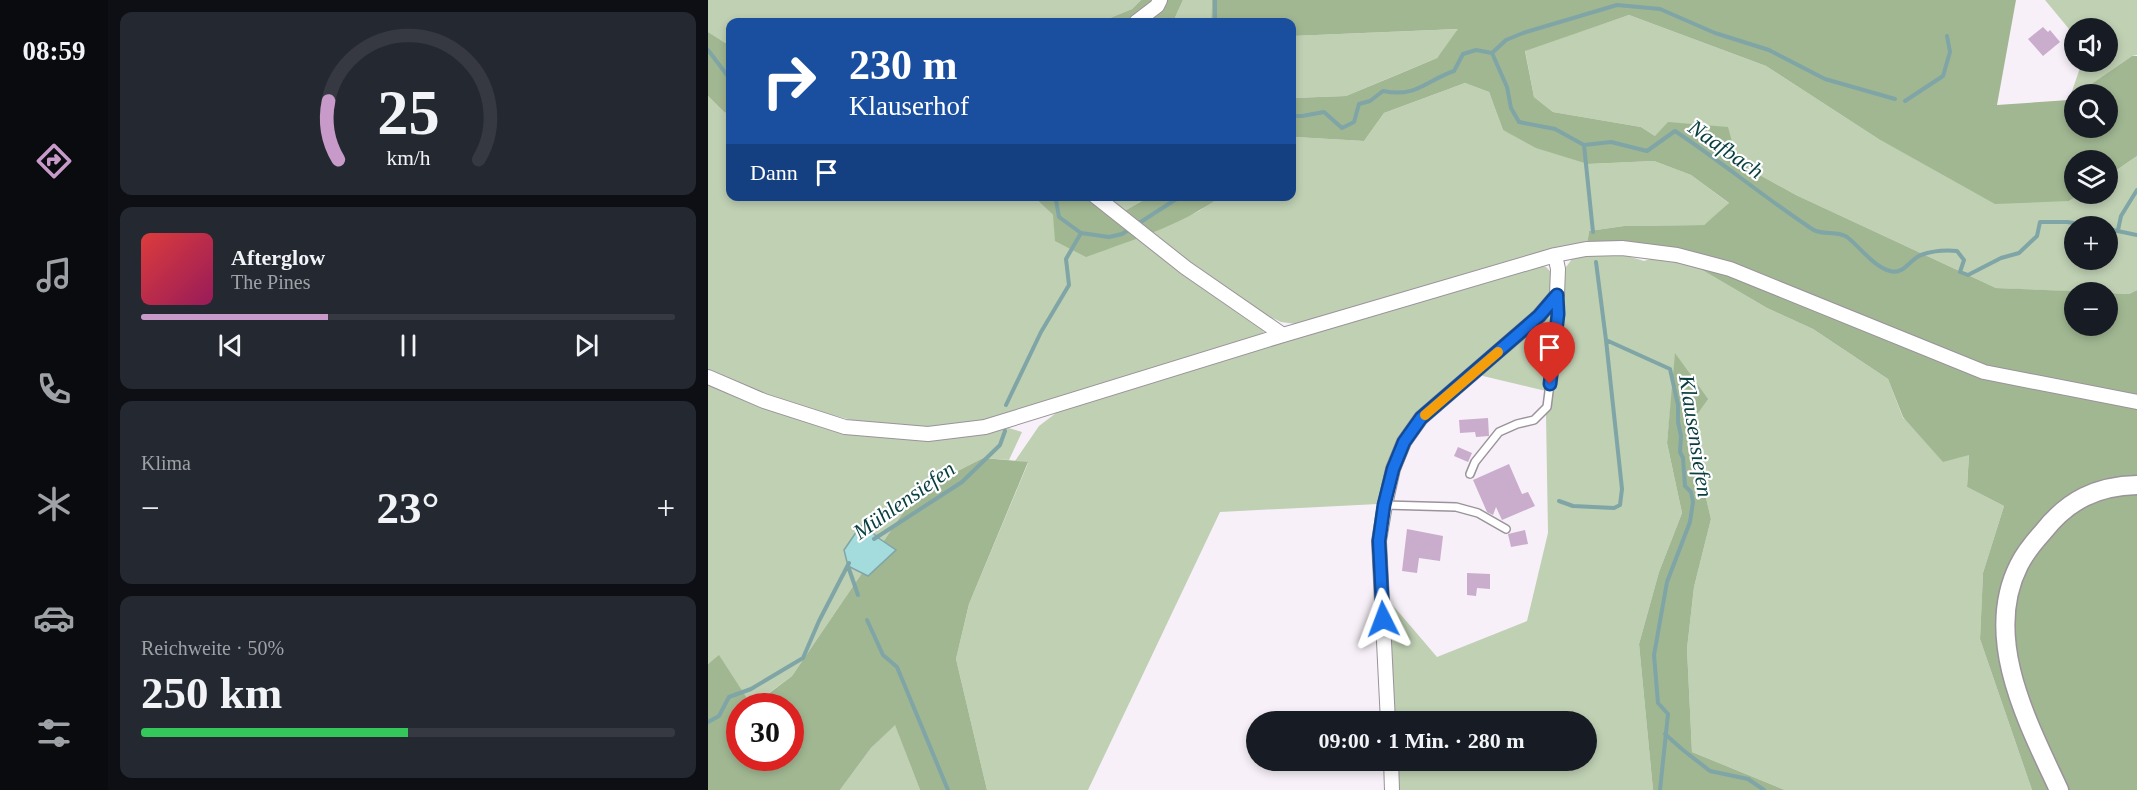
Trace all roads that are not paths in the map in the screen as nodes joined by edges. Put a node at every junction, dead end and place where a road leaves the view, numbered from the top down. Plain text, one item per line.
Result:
1 (1160, 0) edge
2 (1141, 18) edge
3 (1102, 201) edge
4 (1555, 255) junction
5 (1557, 295) junction
6 (1283, 335) junction
7 (708, 377) edge
8 (2137, 402) edge
9 (1470, 474) dead end
10 (2137, 485) edge
11 (1384, 505) junction
12 (1506, 529) dead end
13 (1387, 711) edge
14 (1391, 771) edge
15 (1392, 790) edge
16 (2059, 790) edge

1 - 2 street
3 - 6 street
4 - 5 street
4 - 6 street
4 - 8 street
5 - 9 lane
5 - 11 street
6 - 7 street
10 - 16 main road
11 - 12 lane
11 - 13 street
14 - 15 street

